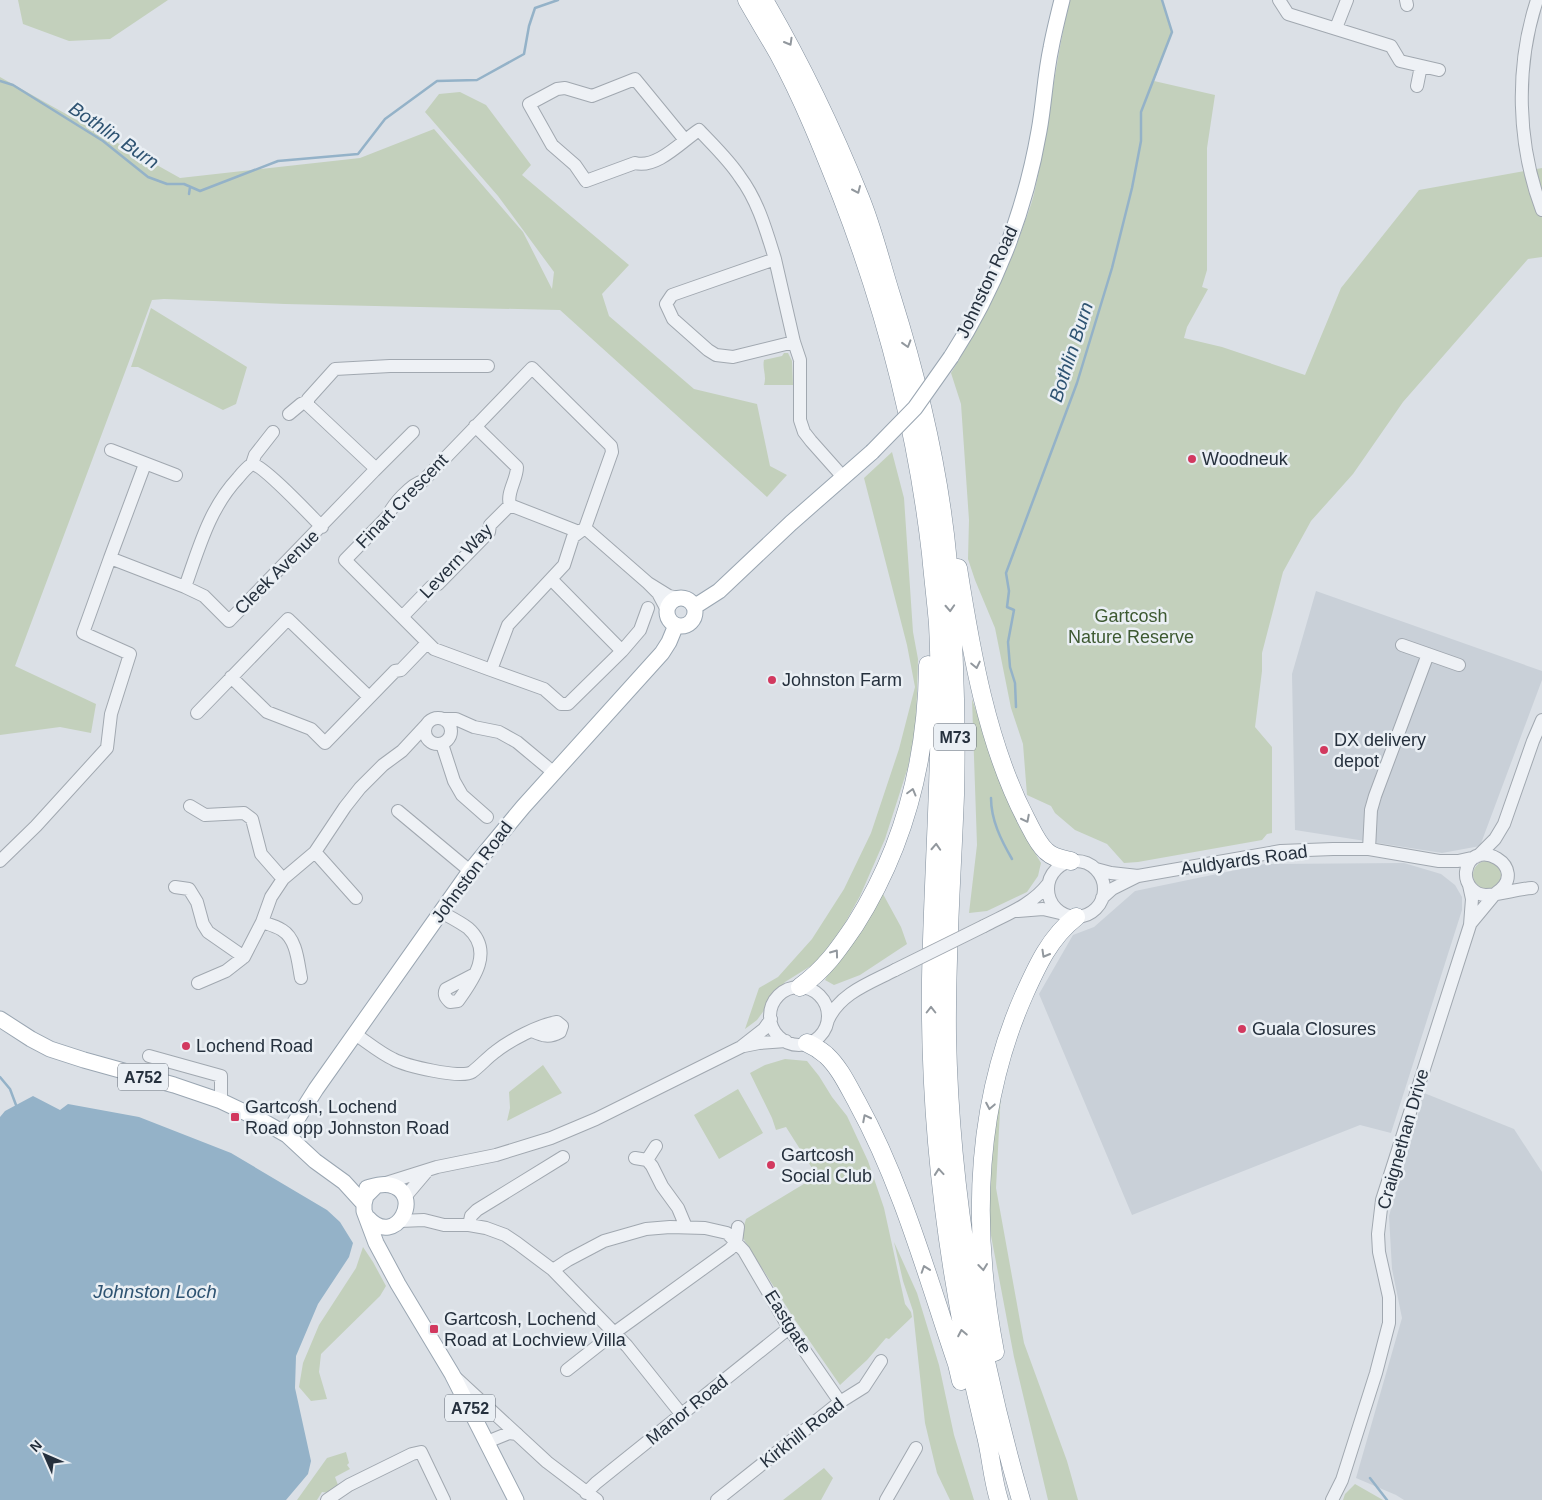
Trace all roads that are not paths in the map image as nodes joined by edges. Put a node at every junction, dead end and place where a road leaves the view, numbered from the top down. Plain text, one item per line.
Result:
1 (747, 0) edge
2 (764, 0) edge
3 (1062, 0) edge
4 (1279, 0) edge
5 (1346, 0) edge
6 (1537, 0) edge
7 (1336, 28) junction
8 (1421, 66) junction
9 (1438, 70) dead end
10 (1417, 86) dead end
11 (685, 140) junction
12 (1542, 210) edge
13 (774, 259) junction
14 (794, 342) junction
15 (488, 366) dead end
16 (904, 398) junction
17 (308, 401) junction
18 (923, 411) junction
19 (289, 414) dead end
20 (475, 426) junction
21 (273, 432) dead end
22 (413, 432) dead end
23 (111, 450) dead end
24 (145, 464) junction
25 (252, 464) junction
26 (374, 471) junction
27 (176, 475) dead end
28 (843, 477) junction
29 (510, 505) junction
30 (322, 526) junction
31 (582, 530) junction
32 (110, 558) junction
33 (551, 579) junction
34 (648, 583) junction
35 (185, 587) junction
36 (679, 598) junction
37 (694, 607) junction
38 (648, 608) dead end
39 (667, 610) junction
40 (402, 617) junction
41 (676, 625) junction
42 (427, 643) junction
43 (1402, 645) dead end
44 (622, 651) junction
45 (1428, 654) junction
46 (1459, 665) dead end
47 (491, 670) junction
48 (231, 677) junction
49 (369, 697) junction
50 (197, 713) dead end
51 (443, 719) junction
52 (1542, 720) edge
53 (428, 723) junction
54 (474, 727) junction
55 (451, 734) junction
56 (436, 742) junction
57 (402, 751) junction
58 (553, 772) junction
59 (190, 806) dead end
60 (398, 811) dead end
61 (487, 817) dead end
62 (1504, 824) junction
63 (1369, 849) junction
64 (315, 852) junction
65 (1477, 857) junction
66 (0, 861) edge
67 (1071, 861) junction
68 (1439, 861) junction
69 (1506, 867) junction
70 (1096, 869) junction
71 (470, 871) junction
72 (1138, 876) junction
73 (283, 879) junction
74 (1048, 884) junction
75 (1468, 884) junction
76 (175, 887) dead end
77 (1495, 894) junction
78 (356, 898) dead end
79 (1102, 898) junction
80 (1016, 911) junction
81 (441, 912) junction
82 (1069, 915) junction
83 (262, 922) junction
84 (1470, 925) junction
85 (244, 957) junction
86 (475, 974) dead end
87 (301, 978) dead end
88 (198, 984) dead end
89 (858, 988) junction
90 (808, 990) junction
91 (0, 1019) edge
92 (771, 1019) junction
93 (828, 1020) junction
94 (532, 1031) dead end
95 (355, 1034) junction
96 (786, 1041) junction
97 (807, 1044) junction
98 (741, 1047) junction
99 (149, 1056) dead end
100 (221, 1101) junction
101 (287, 1135) junction
102 (656, 1146) dead end
103 (563, 1157) dead end
104 (428, 1171) junction
105 (344, 1182) junction
106 (380, 1185) junction
107 (366, 1211) junction
108 (400, 1213) junction
109 (469, 1224) junction
110 (738, 1227) dead end
111 (686, 1228) junction
112 (736, 1242) junction
113 (381, 1254) junction
114 (553, 1270) junction
115 (789, 1328) junction
116 (614, 1333) junction
117 (881, 1361) dead end
118 (567, 1370) dead end
119 (452, 1374) junction
120 (840, 1402) junction
121 (682, 1415) junction
122 (517, 1434) junction
123 (488, 1442) junction
124 (916, 1448) dead end
125 (592, 1496) edge
126 (327, 1500) edge
127 (444, 1500) edge
128 (516, 1500) edge
129 (717, 1500) edge
130 (886, 1500) edge
131 (994, 1500) edge
132 (999, 1500) edge
133 (1021, 1500) edge
134 (1029, 1500) edge
135 (1332, 1500) edge

1 - 16 highway, M73
2 -> 18 highway, M73
3 - 28 main road, Johnston Road, bridge
4 - 7 street
5 - 7 street
6 - 12 street
7 - 8 street
8 - 9 street
8 - 10 street
11 - 11 street
11 - 13 street
13 - 14 street
13 - 14 street
14 - 28 street
15 - 17 street
90 -> 16 highway
132 -> 16 highway, M73
17 - 19 street
17 - 26 street
18 -> 67 highway
18 -> 133 highway, M73
20 - 29 street
20 - 31 street, Finart Crescent
20 - 40 street, Finart Crescent
21 - 25 street
22 - 26 street, Cleek Avenue
23 - 24 street
24 - 27 street
24 - 32 street
25 - 30 street
25 - 35 street
26 - 30 street, Cleek Avenue
28 - 37 main road, Johnston Road
29 - 31 street
29 - 40 street, Levern Way
30 - 35 street, Cleek Avenue
31 - 33 street, Finart Crescent
31 - 34 street
32 - 35 street, Cleek Avenue
32 - 66 street
33 - 44 street
33 - 47 street, Finart Crescent
34 - 36 street
34 - 39 street
36 - 37 main road
36 - 39 main road
37 - 41 main road, Johnston Road
38 - 44 street
39 - 41 main road
40 - 42 street, Finart Crescent
41 - 58 main road, Johnston Road
42 - 47 street, Finart Crescent
42 - 49 street
43 - 45 street
44 - 47 street
45 - 46 street
45 - 63 street
48 - 49 street
48 - 49 street
48 - 50 street
51 - 53 street
51 - 54 street
51 - 55 street
52 - 62 street
53 - 56 street
53 - 57 street
54 - 55 street
54 - 58 street
55 - 56 street
56 - 57 street
56 - 61 street
57 - 64 street
58 - 71 main road, Johnston Road
59 - 73 street
60 - 71 street
62 - 65 street
62 - 69 street
63 - 68 street, Auldyards Road
63 - 72 street, Auldyards Road
64 - 73 street
64 - 78 street
65 - 68 street, Auldyards Road
65 - 69 street
65 - 75 street
67 - 70 street
67 - 74 street
68 - 75 street, Auldyards Road
69 - 77 street
69 - 77 street
70 - 72 street, Auldyards Road
70 - 79 street
71 - 81 main road, Johnston Road
72 - 79 street, Auldyards Road
73 - 83 street
74 - 80 street
74 - 82 street
75 - 77 street
75 - 84 street, Craignethan Drive
76 - 85 street
77 - 84 street, Craignethan Drive
79 - 82 street
80 - 82 street
80 - 89 street, bridge
81 - 86 street
81 - 95 main road, Johnston Road
82 -> 134 highway
83 - 85 street
83 - 87 street
84 - 135 street, Craignethan Drive
85 - 88 street
89 - 90 street
89 - 93 street
90 - 92 street
90 - 93 street
91 - 100 main road, A752
92 - 96 street
92 - 98 street
93 - 97 street
94 - 95 street
95 - 101 main road, Johnston Road
96 - 97 street
96 - 98 street
131 -> 97 highway
98 - 104 street
99 - 100 street
100 - 101 main road, A752
101 - 105 main road, A752
102 - 111 street
103 - 109 street
104 - 106 street
104 - 108 street
105 - 106 main road, A752
105 - 107 main road, A752
106 - 107 main road
106 - 108 main road
107 - 108 main road
107 - 113 main road, A752
108 - 109 street
108 - 113 main road
109 - 114 street
110 - 112 street
111 - 112 street
111 - 114 street
112 - 115 street, Eastgate
112 - 116 street
113 - 119 main road, A752
114 - 116 street
115 - 120 street, Eastgate
115 - 121 street, Manor Road
116 - 118 street
116 - 121 street
117 - 120 street, Kirkhill Road
119 - 122 street
119 - 123 main road, A752
120 - 129 street, Kirkhill Road
121 - 125 street, Manor Road
122 - 123 street
122 - 125 street
123 - 128 main road, A752
124 - 130 street
126 - 127 street

